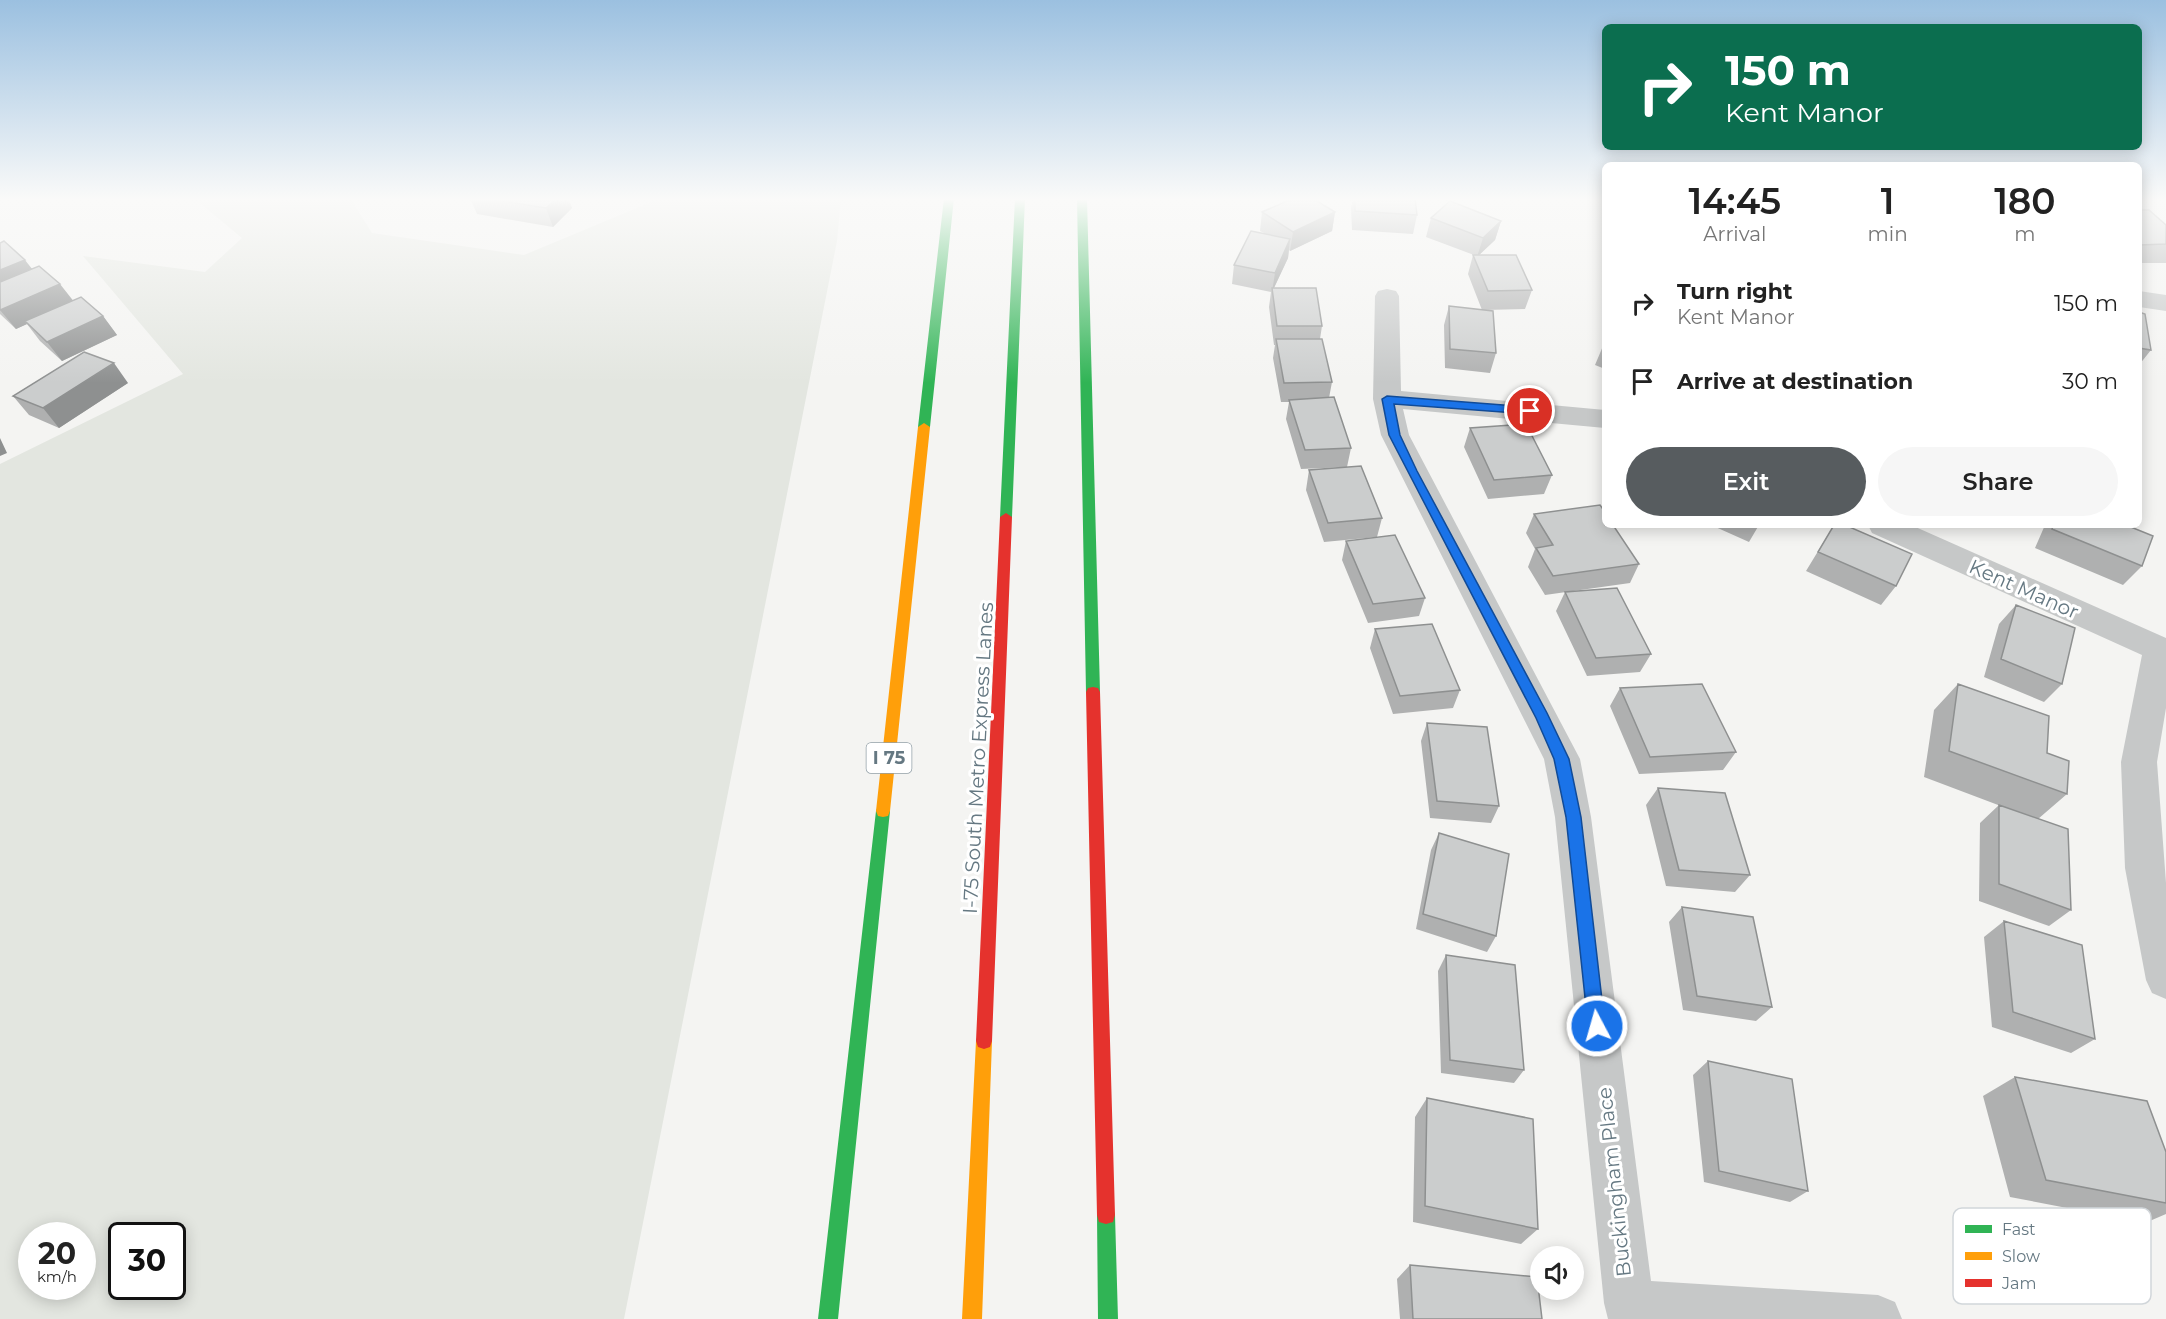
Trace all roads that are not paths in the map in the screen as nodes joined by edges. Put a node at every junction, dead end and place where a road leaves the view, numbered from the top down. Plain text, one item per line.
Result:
1 (942, 260) edge
2 (1017, 260) edge
3 (1083, 260) edge
4 (1387, 297) dead end
5 (2142, 299) edge
6 (2166, 303) edge
7 (1387, 399) junction
8 (1602, 419) edge
9 (1889, 528) edge
10 (2163, 651) edge
11 (2166, 980) edge
12 (1630, 1311) edge
13 (828, 1319) edge
14 (972, 1319) edge
15 (1108, 1319) edge
16 (1878, 1319) edge

1 - 13 highway, I 75
2 - 14 highway, I-75 South Metro Express Lanes
3 - 15 highway
4 - 7 street, Buckingham Place
5 - 6 street
7 - 8 street
7 - 12 street, Buckingham Place
9 - 10 street, Kent Manor
10 - 11 street
12 - 16 street

